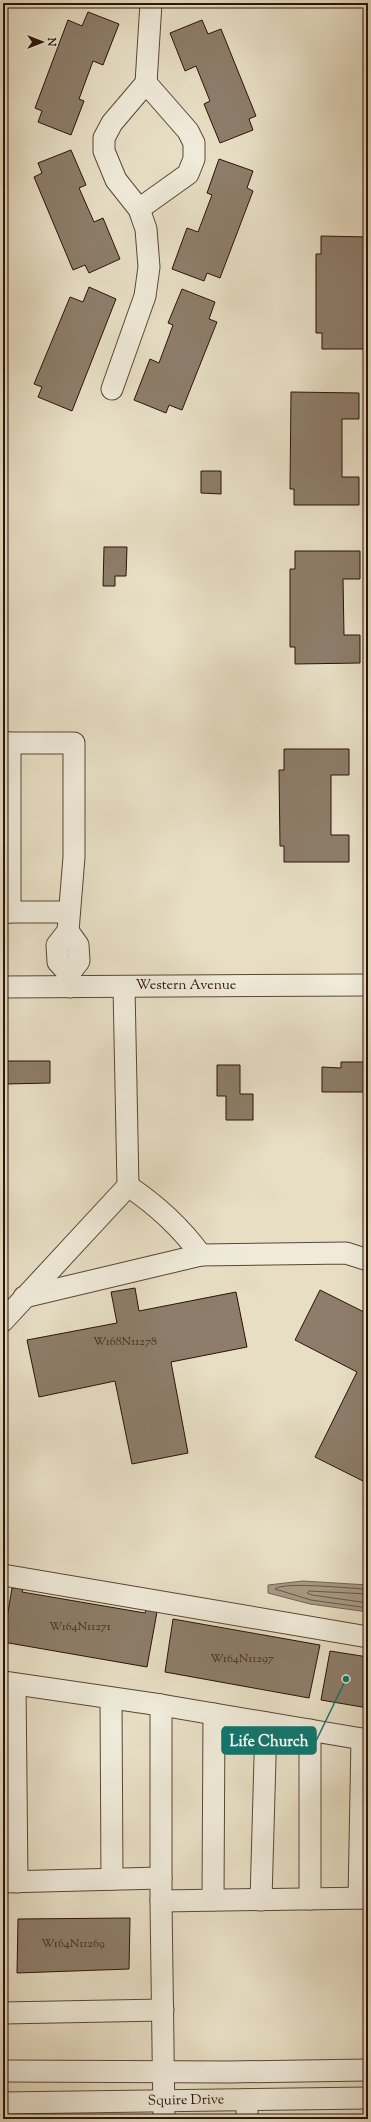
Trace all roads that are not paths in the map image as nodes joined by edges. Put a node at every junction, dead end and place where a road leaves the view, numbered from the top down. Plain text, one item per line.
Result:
1 (151, 3) edge
2 (146, 83) junction
3 (139, 209) junction
4 (112, 389) dead end
5 (7, 743) edge
6 (7, 912) edge
7 (68, 922) junction
8 (70, 981) junction
9 (368, 984) edge
10 (3, 987) edge
11 (124, 987) junction
12 (128, 1186) junction
13 (201, 1256) junction
14 (368, 1260) edge
15 (24, 1296) junction
16 (3, 1321) edge
17 (3, 1575) edge
18 (368, 1637) edge
19 (9, 1683) edge
20 (111, 1698) junction
21 (161, 1705) junction
22 (214, 1714) junction
23 (266, 1723) junction
24 (310, 1730) junction
25 (365, 1740) edge
26 (161, 1878) junction
27 (112, 1879) junction
28 (10, 1882) edge
29 (363, 1898) edge
30 (310, 1899) junction
31 (213, 1900) junction
32 (261, 1900) junction
33 (161, 1901) junction
34 (163, 2010) junction
35 (3, 2013) edge
36 (368, 2070) edge
37 (3, 2071) edge
38 (165, 2072) junction
39 (368, 2098) edge
40 (3, 2103) edge
41 (247, 2109) edge
42 (164, 2110) edge

1 - 2 street
2 - 3 street
2 - 3 street
3 - 4 street
5 - 6 street
5 - 7 street
6 - 7 street
7 - 8 street
8 - 10 street, Western Avenue
8 - 11 street, Western Avenue
9 - 11 street, Western Avenue
11 - 12 street
12 - 13 street
12 - 15 street
13 - 14 street
13 - 15 street
15 - 16 street
17 - 18 street
19 - 20 street
19 - 28 street
20 - 21 street
20 - 27 street
21 - 22 street
21 - 26 street
22 - 23 street
22 - 31 street
23 - 24 street
23 - 32 street
24 - 25 street
24 - 30 street
25 - 29 street
26 - 27 street
26 - 33 street
27 - 28 street
29 - 30 street
30 - 32 street
31 - 32 street
31 - 33 street
33 - 34 street
34 - 35 street
34 - 38 street
36 - 38 street, Squire Drive
37 - 38 street, Squire Drive
38 - 42 street
39 - 41 street, Squire Drive
40 - 42 street, Squire Drive
41 - 42 street, Squire Drive

